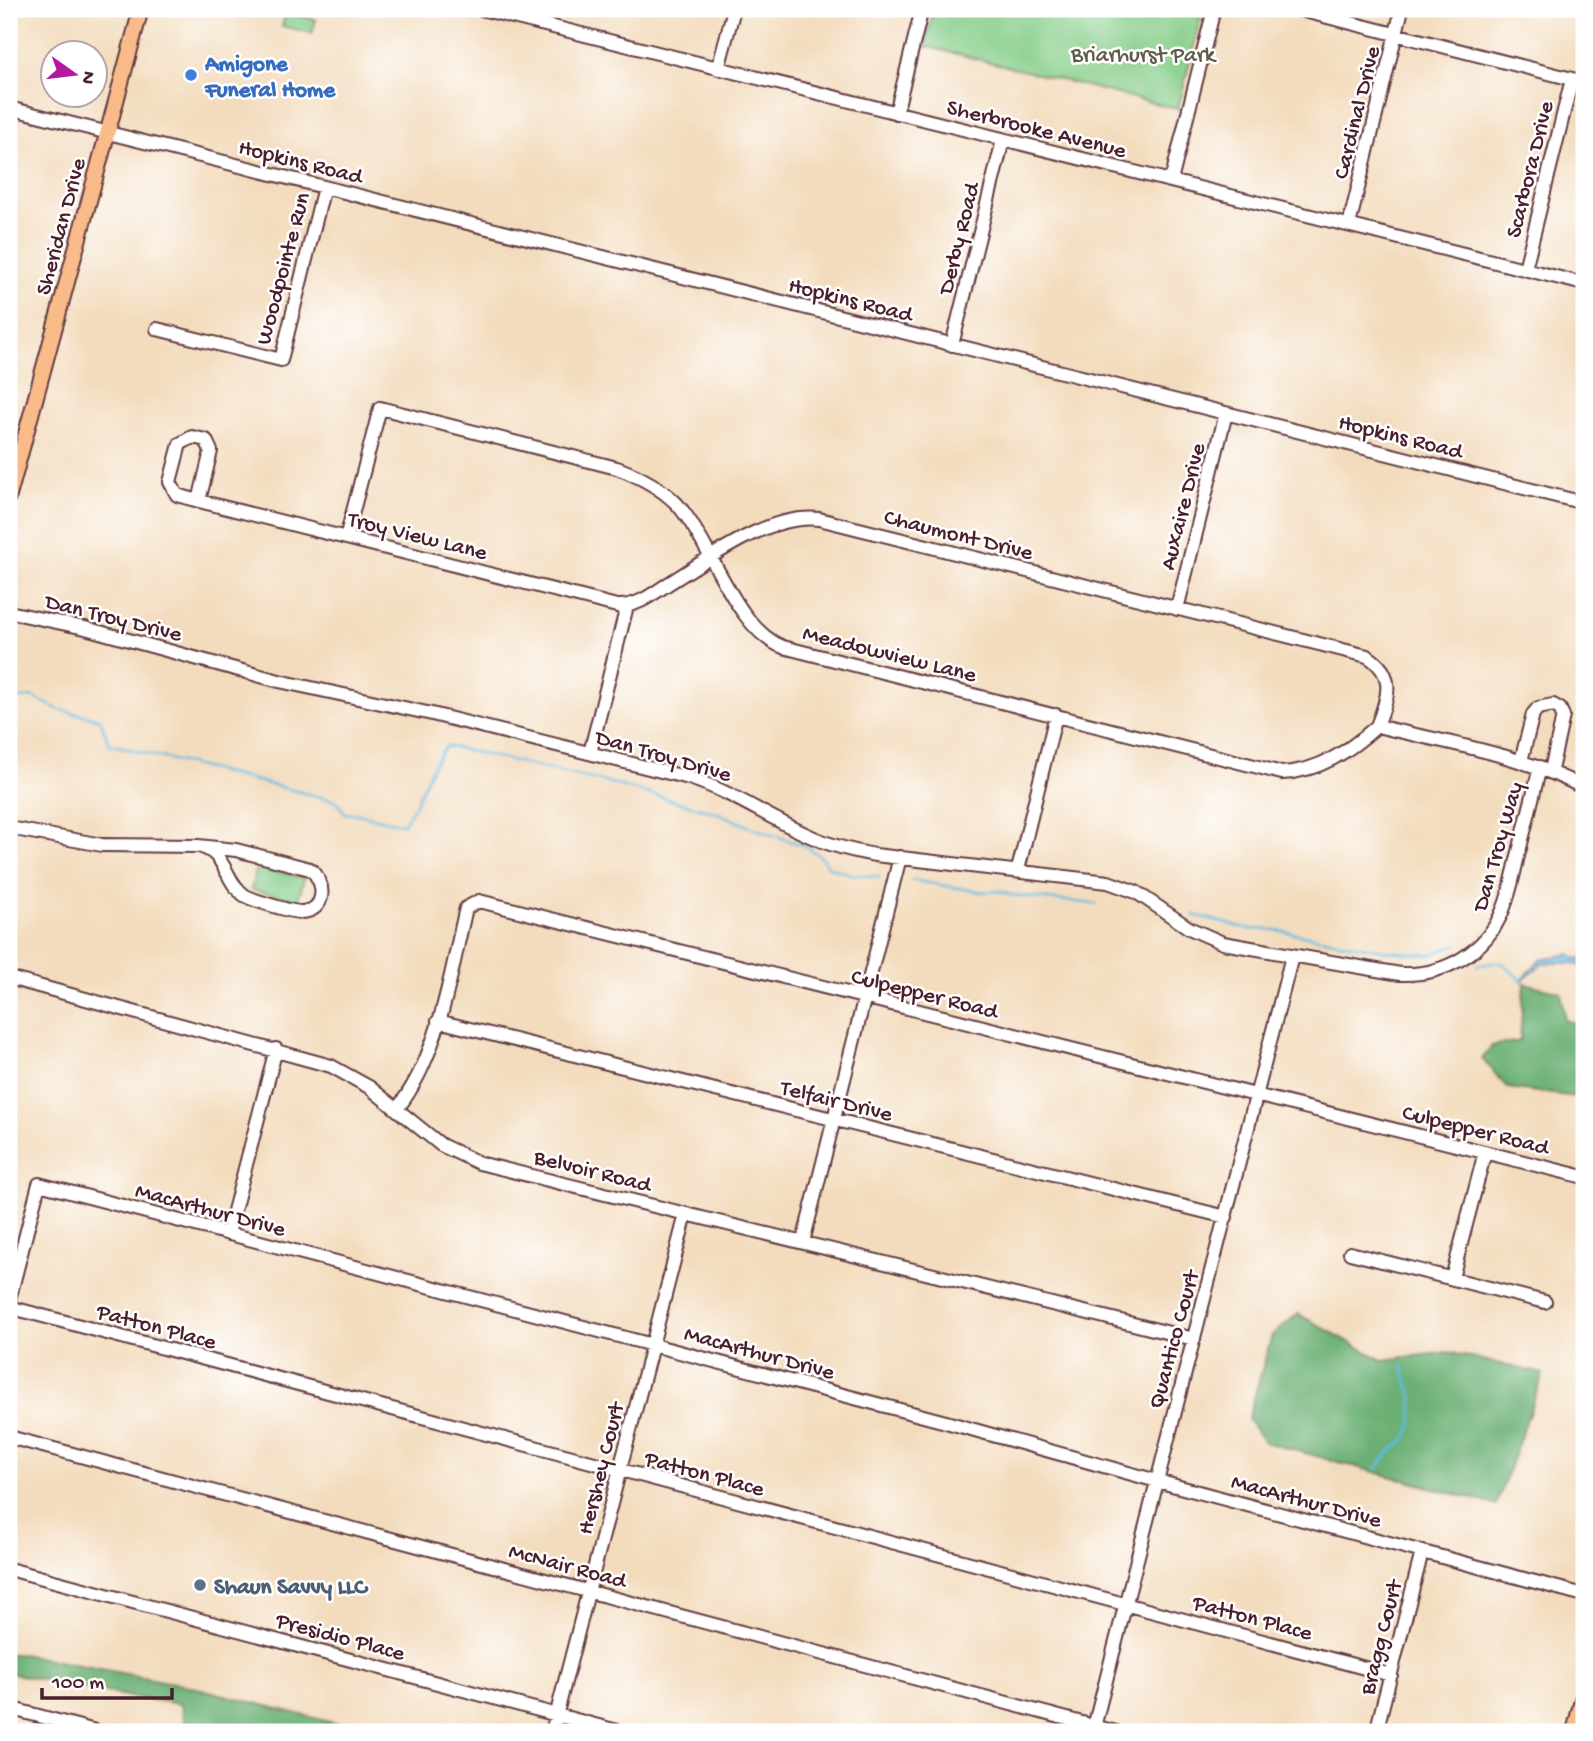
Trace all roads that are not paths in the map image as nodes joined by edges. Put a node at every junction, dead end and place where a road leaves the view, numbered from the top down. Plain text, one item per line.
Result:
1 (141, 9) edge
2 (481, 9) edge
3 (544, 9) edge
4 (734, 9) edge
5 (922, 9) edge
6 (1214, 9) edge
7 (1296, 9) edge
8 (1402, 9) edge
9 (540, 24) junction
10 (1396, 34) junction
11 (718, 69) junction
12 (1578, 80) edge
13 (9, 108) edge
14 (896, 113) junction
15 (107, 132) junction
16 (1003, 140) junction
17 (1171, 181) junction
18 (324, 187) junction
19 (1349, 225) junction
20 (1525, 269) junction
21 (1584, 284) edge
22 (157, 329) dead end
23 (952, 345) junction
24 (1226, 413) junction
25 (9, 496) edge
26 (199, 501) junction
27 (1584, 503) edge
28 (346, 538) junction
29 (711, 558) junction
30 (626, 606) junction
31 (1177, 609) junction
32 (9, 612) edge
33 (1056, 715) junction
34 (1377, 726) junction
35 (590, 753) junction
36 (1521, 761) junction
37 (1545, 769) junction
38 (1584, 788) edge
39 (9, 828) edge
40 (198, 846) junction
41 (900, 858) junction
42 (1018, 870) junction
43 (1292, 956) junction
44 (9, 978) edge
45 (865, 999) junction
46 (438, 1021) junction
47 (276, 1049) junction
48 (1257, 1094) junction
49 (397, 1109) junction
50 (834, 1120) junction
51 (1485, 1152) junction
52 (1584, 1177) edge
53 (686, 1214) junction
54 (1226, 1217) junction
55 (229, 1234) junction
56 (803, 1242) junction
57 (1350, 1253) dead end
58 (1452, 1278) junction
59 (9, 1300) edge
60 (1545, 1302) dead end
61 (9, 1307) edge
62 (1194, 1339) junction
63 (652, 1344) junction
64 (9, 1437) edge
65 (620, 1471) junction
66 (1157, 1481) junction
67 (1422, 1552) junction
68 (9, 1569) edge
69 (589, 1591) junction
70 (1584, 1595) edge
71 (1126, 1604) junction
72 (1391, 1675) junction
73 (1584, 1692) edge
74 (9, 1708) edge
75 (557, 1715) junction
76 (1093, 1729) edge
77 (99, 1732) edge
78 (552, 1732) edge
79 (621, 1732) edge
80 (1116, 1732) edge
81 (1376, 1732) edge
82 (1574, 1732) edge

1 - 15 main road, Sheridan Drive
2 - 9 street, Sherbrooke Avenue
3 - 9 street
4 - 11 street
5 - 14 street
6 - 17 street
7 - 10 street
8 - 10 street, Cardinal Drive
9 - 11 street, Sherbrooke Avenue
10 - 12 street
10 - 19 street, Cardinal Drive
11 - 14 street, Sherbrooke Avenue
12 - 20 street, Scarbora Drive
13 - 15 street, Hopkins Road
14 - 16 street, Sherbrooke Avenue
15 - 18 street, Hopkins Road
15 - 25 main road, Sheridan Drive
16 - 17 street, Sherbrooke Avenue
16 - 23 street, Derby Road
17 - 19 street, Sherbrooke Avenue
18 - 22 street, Woodpointe Run
18 - 23 street, Hopkins Road
19 - 20 street, Sherbrooke Avenue
20 - 21 street, Sherbrooke Avenue
23 - 24 street, Hopkins Road
24 - 27 street, Hopkins Road
24 - 31 street, Auxaire Drive
26 - 26 street, Troy View Lane
26 - 28 street, Troy View Lane
28 - 29 street, Meadowview Lane
28 - 30 street, Troy View Lane
29 - 30 street, Chaumont Drive
29 - 31 street, Chaumont Drive
29 - 33 street, Meadowview Lane
30 - 35 street
31 - 34 street, Chaumont Drive
32 - 35 street, Dan Troy Drive
33 - 34 street, Meadowview Lane
33 - 42 street
34 - 36 street
35 - 41 street, Dan Troy Drive
36 - 37 street
36 - 37 street, Dan Troy Way
37 - 38 street
37 - 43 street, Dan Troy Way
39 - 40 street
40 - 40 street
41 - 42 street, Dan Troy Drive
41 - 45 street
42 - 43 street, Dan Troy Drive
43 - 48 street, Quantico Court
44 - 47 street, Belvoir Road
45 - 46 street, Culpepper Road
45 - 48 street, Culpepper Road
45 - 50 street
46 - 49 street, Culpepper Road
46 - 50 street, Telfair Drive
47 - 49 street, Belvoir Road
47 - 55 street
48 - 51 street, Culpepper Road
48 - 54 street, Quantico Court
49 - 53 street, Belvoir Road
50 - 54 street, Telfair Drive
50 - 56 street
51 - 52 street, Culpepper Road
51 - 58 street
53 - 56 street, Belvoir Road
53 - 63 street, Hershey Court
54 - 62 street, Quantico Court
55 - 59 street, MacArthur Drive
55 - 63 street, MacArthur Drive
56 - 62 street, Belvoir Road
57 - 58 street
58 - 60 street
61 - 65 street, Patton Place
62 - 66 street, Quantico Court
63 - 65 street, Hershey Court
63 - 66 street, MacArthur Drive
64 - 69 street, McNair Road
65 - 69 street, Hershey Court
65 - 71 street, Patton Place
66 - 67 street, MacArthur Drive
66 - 71 street, Quantico Court
67 - 70 street, MacArthur Drive
67 - 72 street, Bragg Court
68 - 75 street, Presidio Place
69 - 75 street, Hershey Court
69 - 76 street, McNair Road
71 - 72 street, Patton Place
71 - 76 street, Quantico Court
72 - 81 street, Bragg Court
73 - 82 main road
74 - 77 street
75 - 78 street, Hershey Court
75 - 79 street, Presidio Place
76 - 80 street, McNair Road

